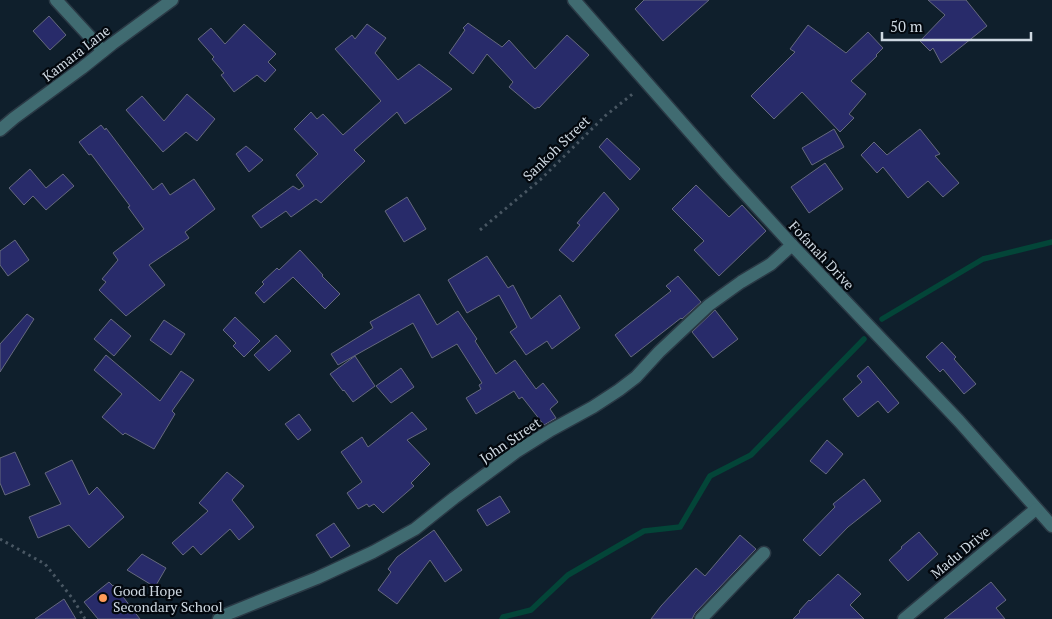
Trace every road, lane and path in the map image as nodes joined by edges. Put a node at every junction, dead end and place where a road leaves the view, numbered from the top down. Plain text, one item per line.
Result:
1 (56, 0) edge
2 (172, 0) edge
3 (574, 0) edge
4 (103, 52) junction
5 (647, 83) junction
6 (0, 130) edge
7 (480, 230) dead end
8 (792, 245) junction
9 (1036, 509) junction
10 (1052, 526) edge
11 (0, 539) edge
12 (764, 553) dead end
13 (85, 619) edge
14 (219, 619) edge
15 (701, 619) edge
16 (904, 619) edge

1 - 4 street
2 - 4 street, Kamara Lane
3 - 5 street, Fofanah Drive
4 - 6 street, Kamara Lane
5 - 7 path, Sankoh Street
5 - 8 street, Fofanah Drive
8 - 9 street, Fofanah Drive
8 - 14 street, John Street
9 - 10 street, Fofanah Drive
9 - 16 street, Madu Drive
11 - 13 path
12 - 15 street

